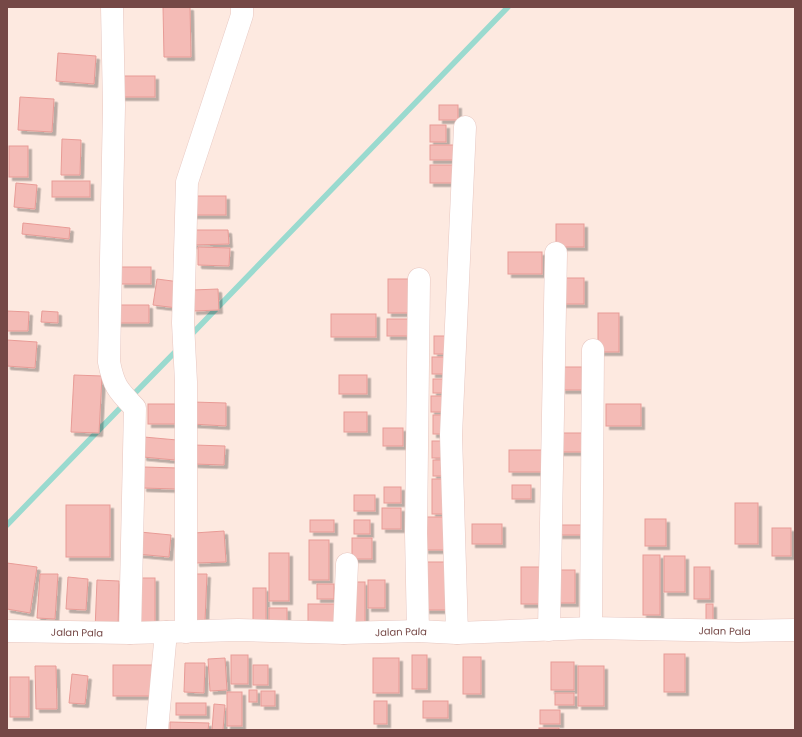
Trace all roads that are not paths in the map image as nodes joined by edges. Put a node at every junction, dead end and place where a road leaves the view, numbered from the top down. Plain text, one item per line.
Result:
1 (112, 7) edge
2 (242, 7) edge
3 (465, 127) dead end
4 (556, 253) dead end
5 (419, 279) dead end
6 (593, 350) dead end
7 (347, 564) dead end
8 (591, 628) junction
9 (550, 630) junction
10 (795, 630) edge
11 (7, 631) edge
12 (418, 631) junction
13 (176, 632) junction
14 (130, 633) junction
15 (344, 633) junction
16 (457, 633) junction
17 (157, 730) edge

1 - 14 street
2 - 13 street
3 - 16 street
4 - 9 street
5 - 12 street
6 - 8 street
7 - 15 street
8 - 9 street, Jalan Pala
8 - 10 street, Jalan Pala
9 - 16 street, Jalan Pala
11 - 14 street, Jalan Pala
12 - 15 street, Jalan Pala
12 - 16 street, Jalan Pala
13 - 14 street, Jalan Pala
13 - 15 street, Jalan Pala
13 - 17 street

